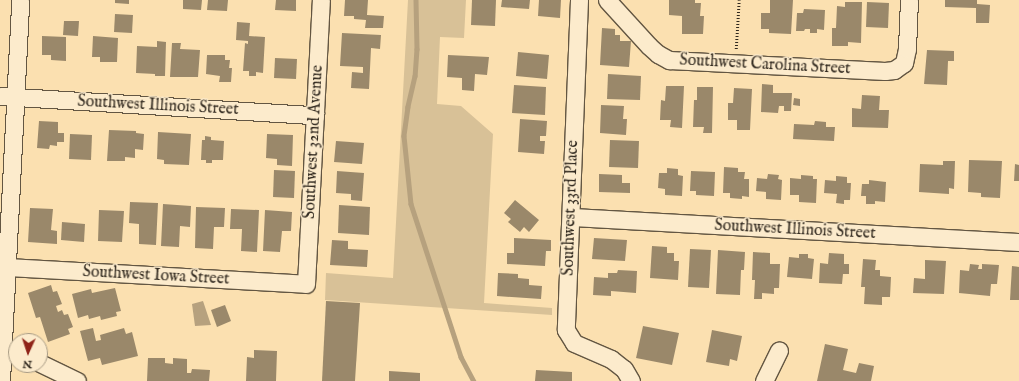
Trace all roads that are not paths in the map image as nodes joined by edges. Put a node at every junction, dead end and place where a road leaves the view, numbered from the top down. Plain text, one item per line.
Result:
1 (20, 0) edge
2 (321, 0) edge
3 (579, 0) edge
4 (607, 0) edge
5 (909, 0) edge
6 (8, 97) edge
7 (315, 115) junction
8 (572, 218) junction
9 (1019, 242) edge
10 (6, 267) junction
11 (306, 284) joint
12 (6, 347) edge
13 (779, 350) dead end
14 (48, 367) edge
15 (1, 381) edge
16 (77, 381) edge
17 (631, 381) edge
18 (764, 381) edge

1 - 6 street
2 - 7 street, Southwest 32nd Avenue
3 - 8 street, Southwest 33rd Place
4 - 5 street, Southwest Carolina Street
6 - 7 street, Southwest Illinois Street
6 - 10 street
7 - 11 street, Southwest 32nd Avenue
8 - 9 street, Southwest Illinois Street
8 - 17 street, Southwest 33rd Place
10 - 11 street, Southwest Iowa Street
10 - 12 street
12 - 15 street
13 - 18 street
14 - 16 street

